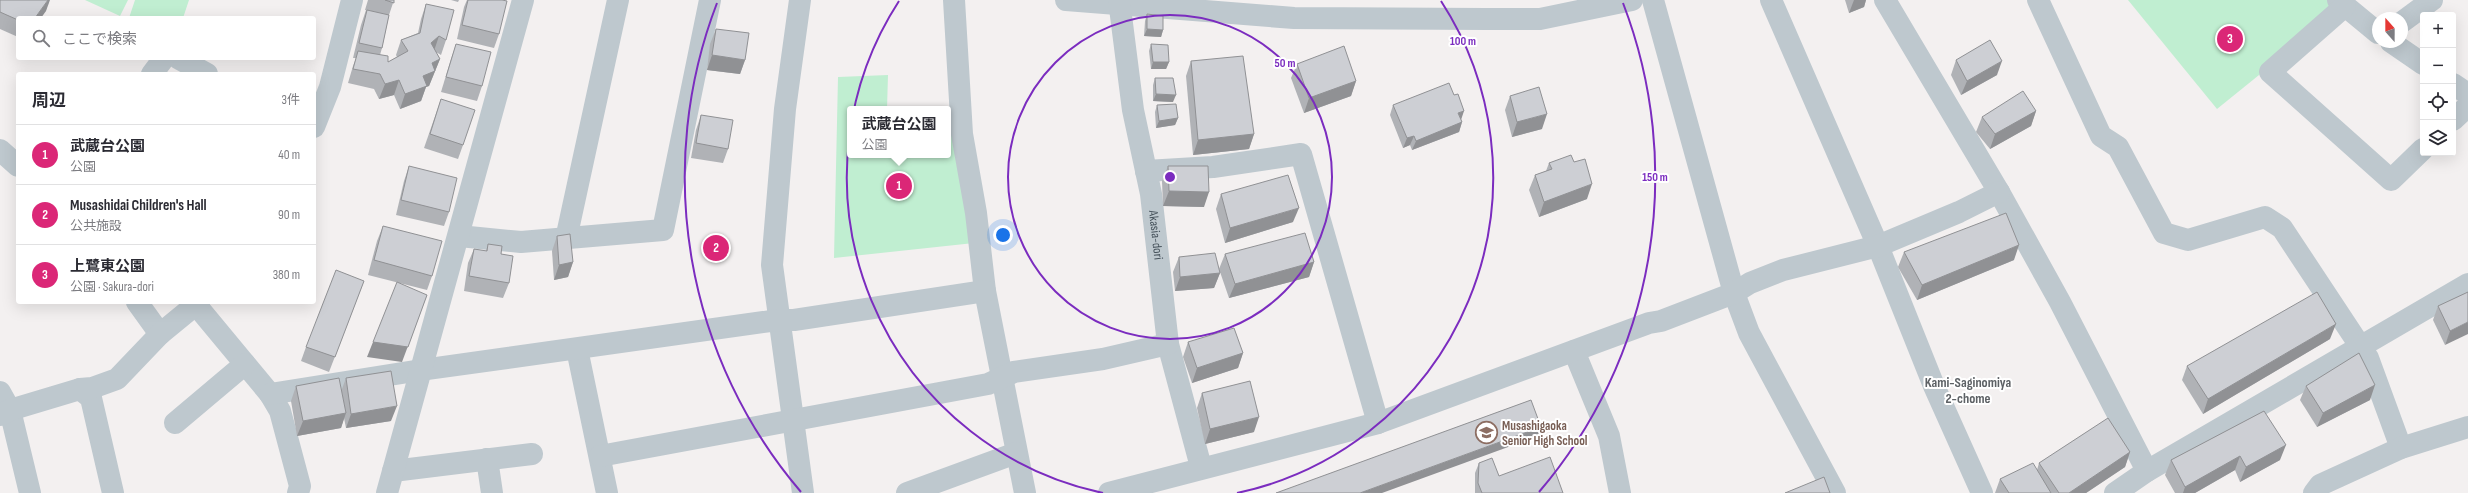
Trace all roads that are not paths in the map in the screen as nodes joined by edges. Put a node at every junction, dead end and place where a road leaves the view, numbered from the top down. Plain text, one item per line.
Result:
1 (352, 0) edge
2 (523, 0) edge
3 (618, 0) edge
4 (710, 0) edge
5 (800, 0) edge
6 (954, 0) edge
7 (1066, 0) edge
8 (1632, 0) edge
9 (1653, 0) edge
10 (1771, 0) edge
11 (1884, 0) edge
12 (2038, 0) edge
13 (2432, 0) edge
14 (1119, 3) edge
15 (2341, 3) edge
16 (1483, 10) edge
17 (2408, 18) edge
18 (2372, 28) edge
19 (2400, 48) edge
20 (162, 60) edge
21 (182, 60) edge
22 (2420, 62) edge
23 (154, 72) edge
24 (203, 72) edge
25 (2456, 86) edge
26 (2468, 94) edge
27 (2468, 106) edge
28 (2456, 117) edge
29 (316, 122) edge
30 (0, 150) edge
31 (2420, 152) edge
32 (16, 164) edge
33 (1146, 171) junction
34 (1999, 192) junction
35 (459, 236) junction
36 (566, 239) junction
37 (1878, 246) junction
38 (2468, 284) edge
39 (985, 291) junction
40 (1734, 293) junction
41 (138, 304) edge
42 (198, 304) edge
43 (778, 320) junction
44 (160, 334) junction
45 (1168, 344) junction
46 (2361, 347) junction
47 (577, 349) junction
48 (1574, 351) junction
49 (245, 364) junction
50 (421, 370) junction
51 (1002, 377) junction
52 (80, 389) junction
53 (270, 394) junction
54 (3, 406) edge
55 (792, 420) junction
56 (175, 423) dead end
57 (1378, 423) junction
58 (2468, 427) edge
59 (2401, 448) junction
60 (1016, 453) junction
61 (532, 454) dead end
62 (600, 456) junction
63 (487, 459) junction
64 (1201, 467) junction
65 (393, 471) junction
66 (2147, 471) junction
67 (2126, 490) edge
68 (30, 493) edge
69 (113, 493) edge
70 (298, 493) edge
71 (387, 493) edge
72 (492, 493) edge
73 (607, 493) edge
74 (803, 493) edge
75 (907, 493) edge
76 (1024, 493) edge
77 (1109, 493) edge
78 (1620, 493) edge
79 (1835, 493) edge
80 (1982, 493) edge
81 (2314, 493) edge

1 - 29 street
2 - 35 street
3 - 36 street
4 - 36 street
5 - 43 street
6 - 39 street
7 - 14 street
8 - 16 street
9 - 40 street
10 - 37 street
11 - 34 street
12 - 46 street
13 - 17 street
14 - 16 street
14 - 33 street, Akasia-dori
15 - 18 street
15 - 31 street
19 - 22 street
20 - 23 street
21 - 24 street
25 - 26 street
27 - 28 street
30 - 32 street
33 - 45 street, Akasia-dori
33 - 57 street
34 - 37 street
34 - 66 street
35 - 36 street
35 - 50 street
37 - 40 street
37 - 80 street
38 - 46 street
39 - 43 street
39 - 51 street
40 - 48 street
40 - 79 street
41 - 44 street
42 - 44 street
42 - 49 street
43 - 47 street
43 - 55 street
44 - 52 street
45 - 51 street
45 - 64 street, Akasia-dori
46 - 59 street
46 - 66 street
47 - 50 street
47 - 62 street
48 - 57 street
48 - 78 street
49 - 53 street
49 - 56 street
50 - 53 street
50 - 65 street
51 - 55 street
51 - 60 street
52 - 54 street
52 - 69 street
53 - 70 street
54 - 68 street
55 - 62 street
55 - 74 street
57 - 64 street
58 - 59 street
59 - 81 street
60 - 75 street
60 - 76 street
61 - 63 street
62 - 73 street
63 - 65 street
63 - 72 street
64 - 77 street
65 - 71 street
66 - 67 street

